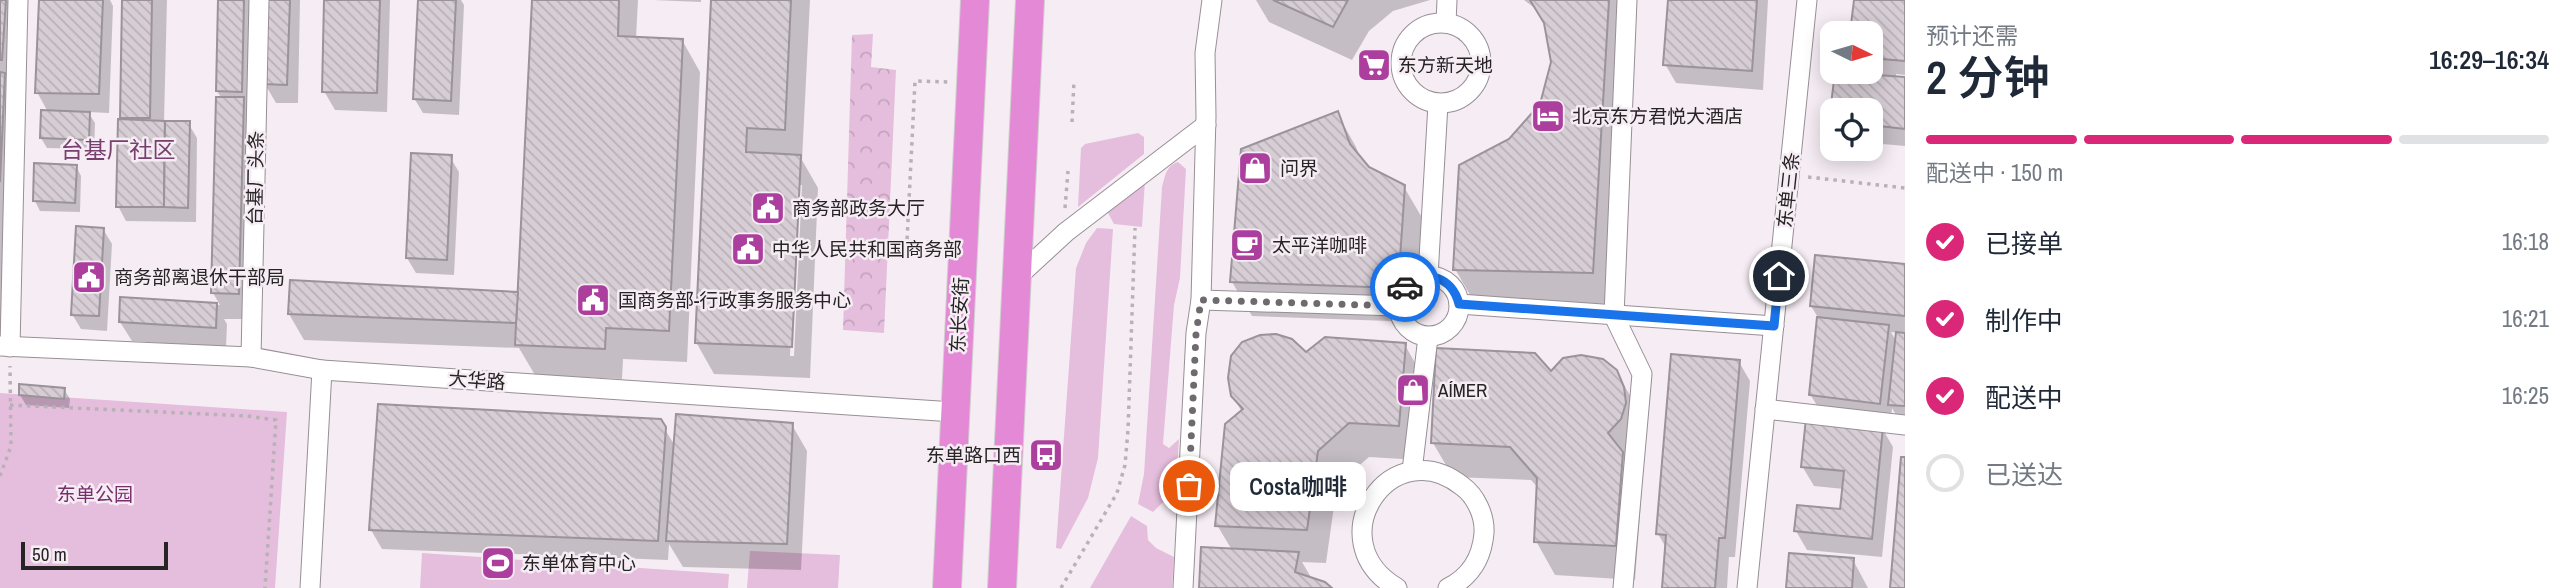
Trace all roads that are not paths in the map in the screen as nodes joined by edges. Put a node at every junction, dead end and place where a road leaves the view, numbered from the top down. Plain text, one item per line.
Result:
1 (18, 0) edge
2 (259, 0) edge
3 (975, 0) edge
4 (1030, 0) edge
5 (1212, 0) edge
6 (1447, 0) edge
7 (1627, 0) edge
8 (1807, 0) edge
9 (1446, 23) junction
10 (1438, 104) junction
11 (1206, 125) junction
12 (1428, 276) junction
13 (1015, 279) junction
14 (1201, 300) junction
15 (1459, 304) junction
16 (1398, 306) junction
17 (1614, 316) junction
18 (1774, 326) junction
19 (1428, 337) junction
20 (5, 346) edge
21 (251, 357) junction
22 (322, 370) junction
23 (1765, 409) junction
24 (954, 412) junction
25 (1905, 425) edge
26 (1412, 471) junction
27 (310, 588) edge
28 (947, 588) edge
29 (1002, 588) edge
30 (1184, 588) edge
31 (1397, 588) edge
32 (1448, 588) edge
33 (1623, 588) edge
34 (1747, 588) edge

1 - 20 street
2 - 21 street, 台基厂头条
3 - 24 highway, 东长安街
4 - 13 highway
5 - 11 street
6 - 9 street
7 - 17 street
8 - 18 street, 东单三条
9 - 10 street
9 - 10 street
10 - 12 street
11 - 13 street
11 - 14 street
12 - 15 street
12 - 16 street
13 - 29 highway
14 - 16 street
14 - 30 street
15 - 17 street
15 - 19 street
16 - 19 street
17 - 18 street
17 - 33 street
18 - 23 street, 东单三条
19 - 26 street
20 - 21 street, 大华路
21 - 22 street, 大华路
22 - 24 street, 大华路
22 - 27 street
23 - 25 street
23 - 34 street, 东单三条
24 - 28 highway, 东长安街
26 - 31 street
26 - 32 street

